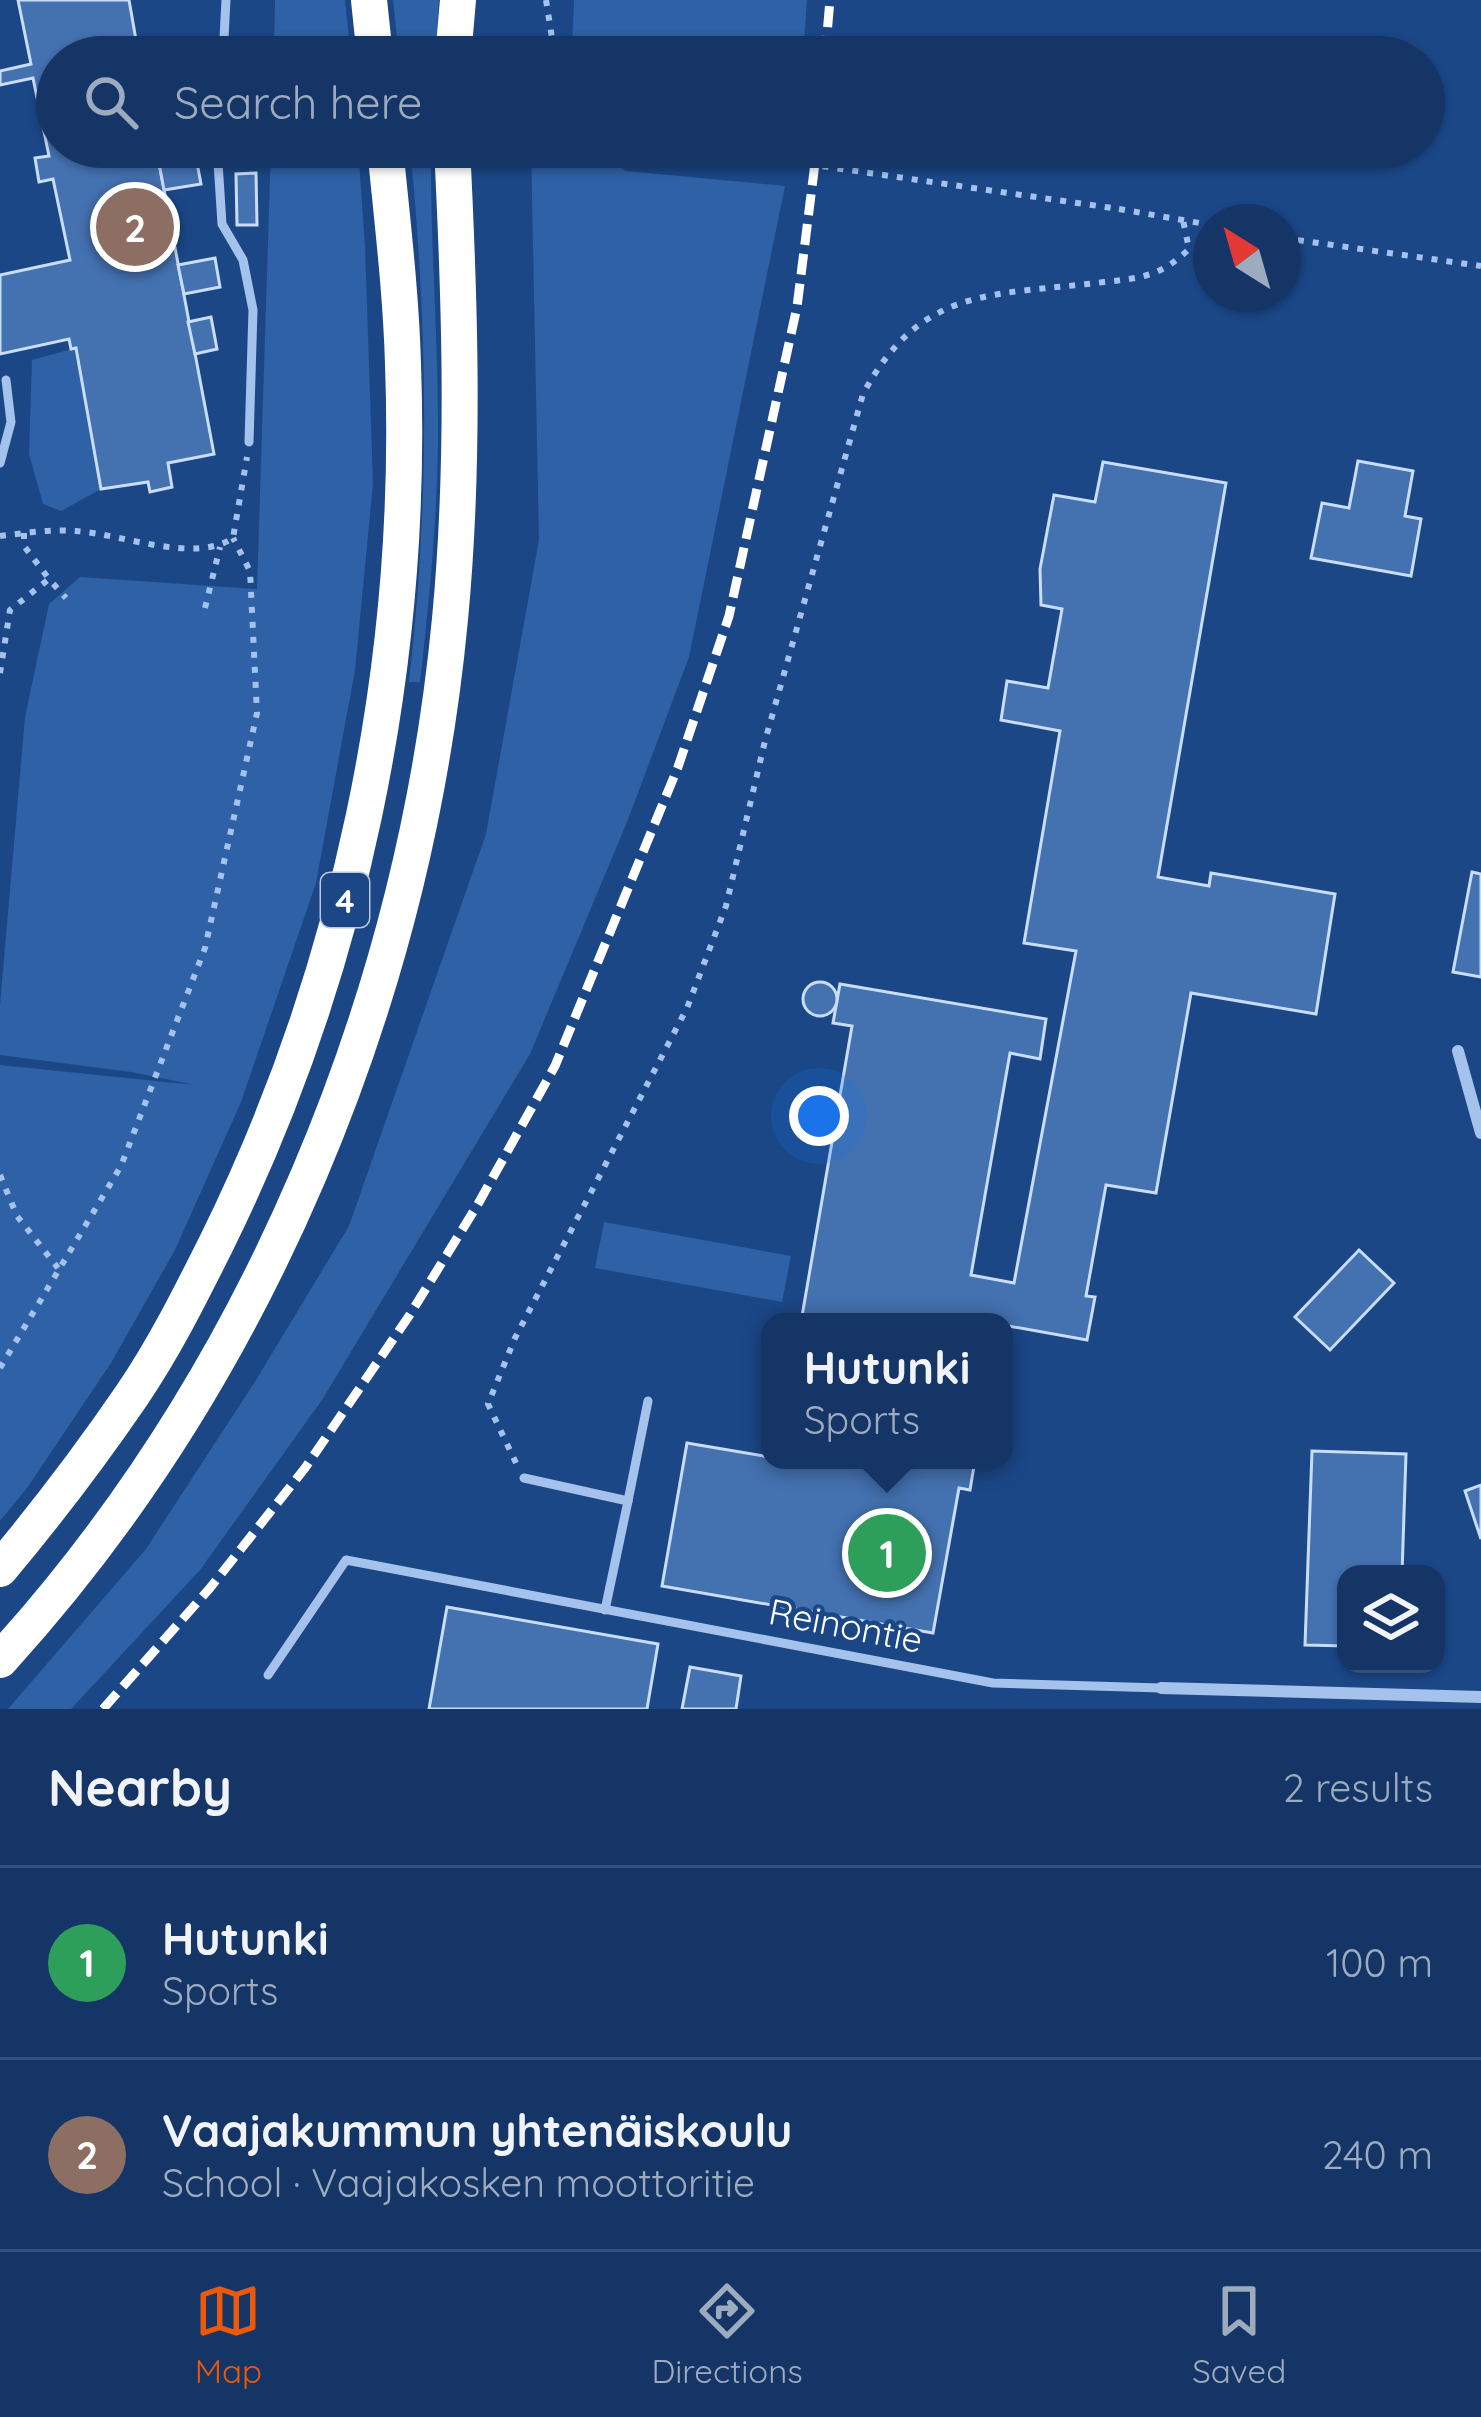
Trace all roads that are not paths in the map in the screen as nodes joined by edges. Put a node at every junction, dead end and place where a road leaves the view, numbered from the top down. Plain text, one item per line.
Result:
1 (226, 0) edge
2 (369, 0) edge
3 (458, 0) edge
4 (224, 36) edge
5 (373, 36) edge
6 (455, 36) edge
7 (219, 168) edge
8 (387, 168) edge
9 (453, 168) edge
10 (6, 380) dead end
11 (249, 442) road end
12 (0, 463) edge
13 (1458, 1051) dead end
14 (1481, 1133) edge
15 (648, 1401) dead end
16 (524, 1478) road end
17 (628, 1501) junction
18 (0, 1569) edge
19 (605, 1610) junction
20 (0, 1660) edge
21 (268, 1675) dead end
22 (1161, 1688) joint
23 (1481, 1697) edge

1 - 4 lane
2 - 5 highway
3 - 6 highway
7 - 11 lane
8 - 18 highway, 4
9 - 20 highway, 4
10 - 12 lane
13 - 14 street
15 - 17 lane
16 - 17 lane
17 - 19 lane
19 - 21 lane, Reinontie
19 - 22 lane, Reinontie
22 - 23 street, Reinontie

